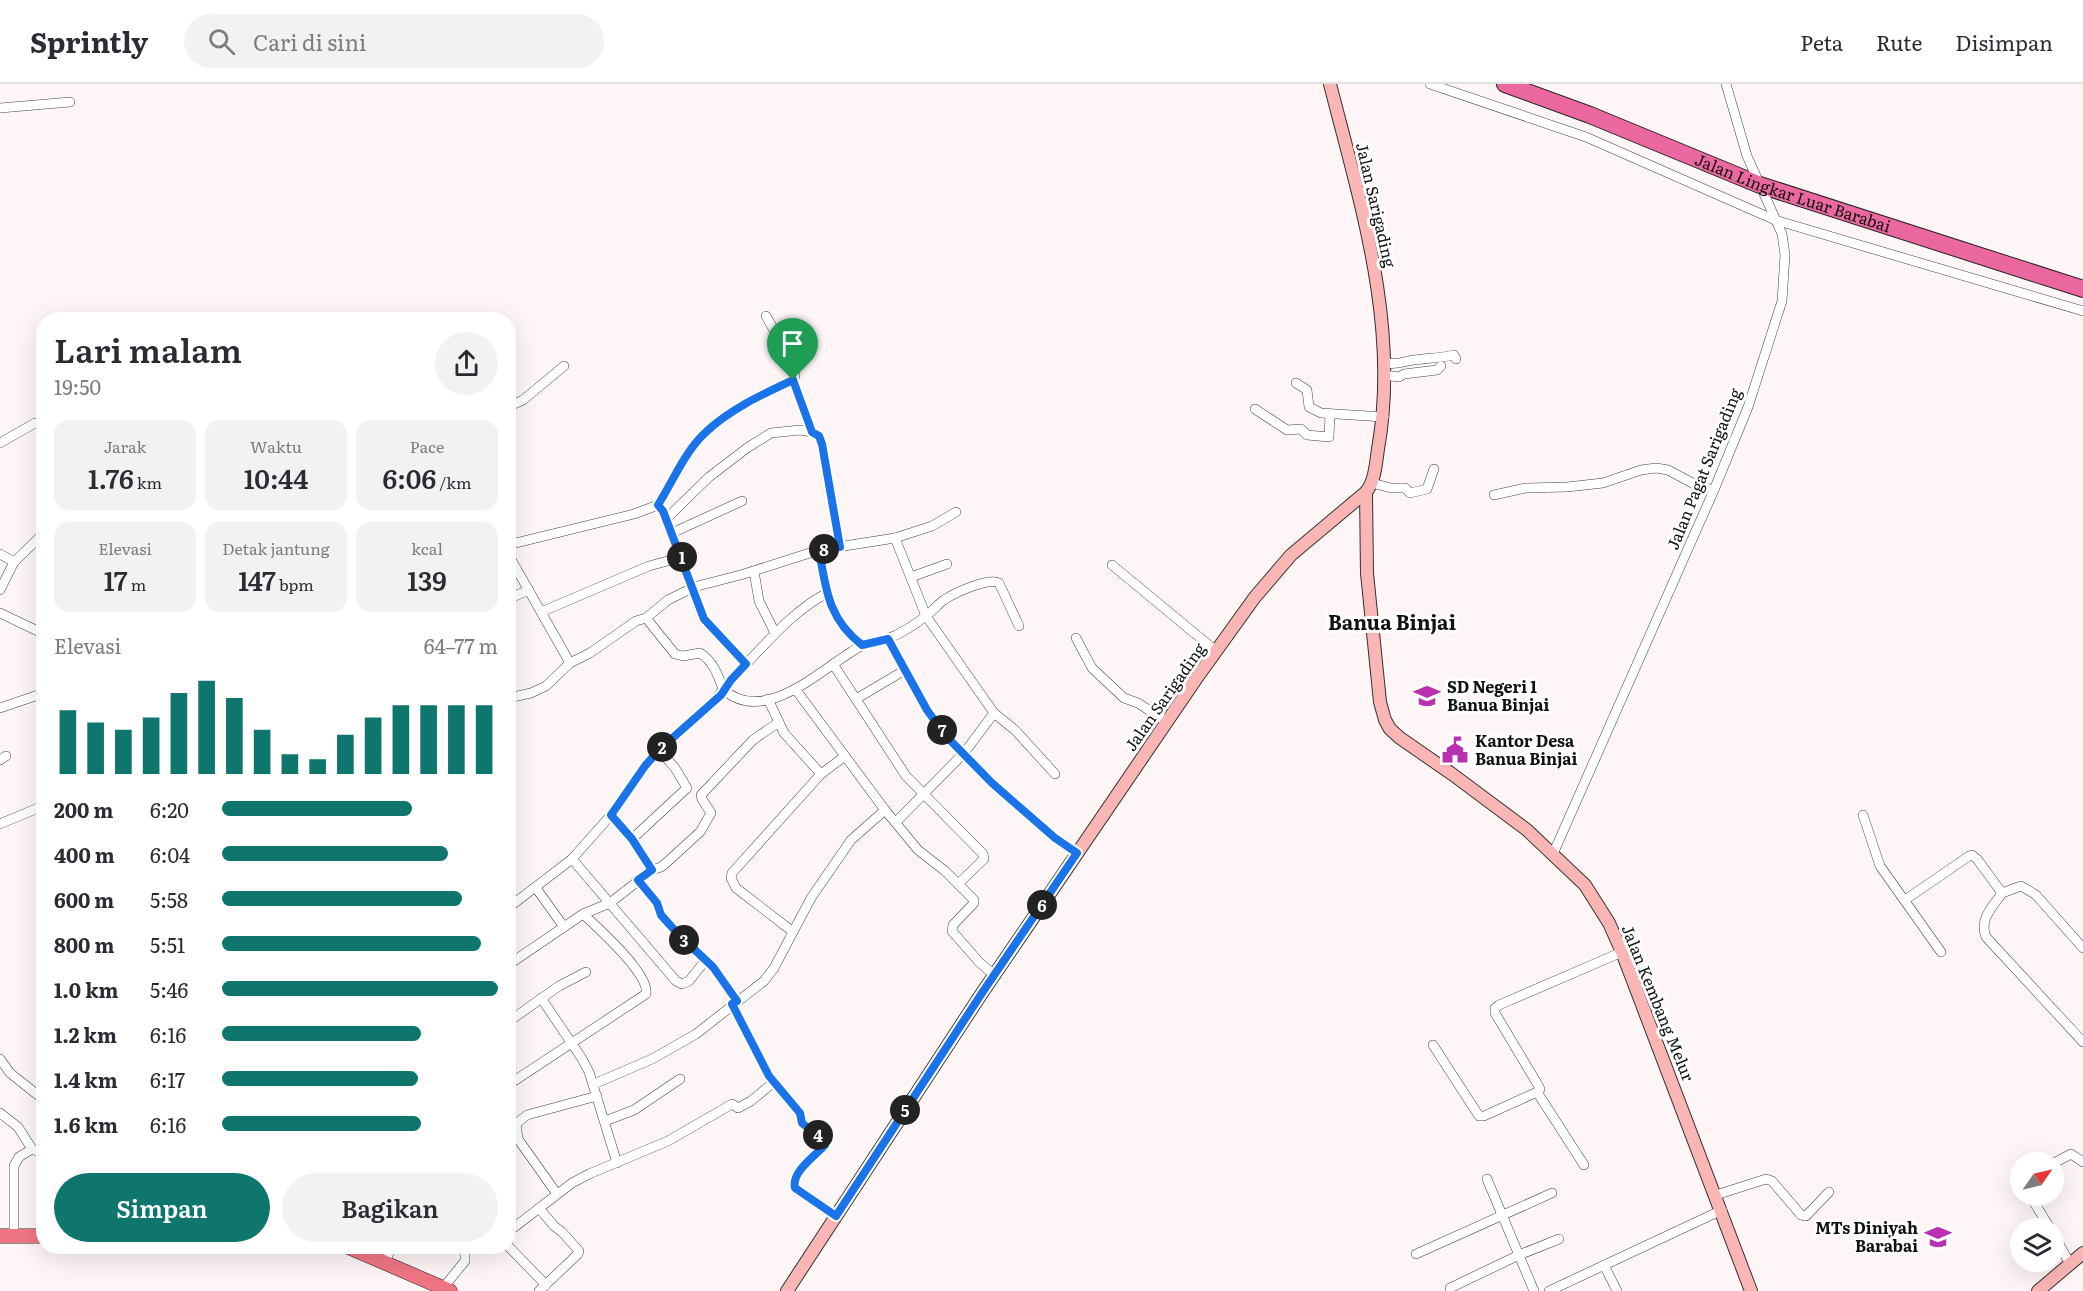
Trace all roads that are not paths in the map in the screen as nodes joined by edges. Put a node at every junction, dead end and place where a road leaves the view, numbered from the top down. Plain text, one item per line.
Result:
1 (1330, 84) edge
2 (1430, 84) edge
3 (1505, 84) edge
4 (1726, 84) edge
5 (70, 102) dead end
6 (0, 108) edge
7 (1760, 185) junction
8 (1775, 220) junction
9 (2083, 289) edge
10 (2083, 311) edge
11 (766, 316) dead end
12 (1456, 359) dead end
13 (564, 366) dead end
14 (1442, 366) dead end
15 (1384, 369) junction
16 (793, 380) junction
17 (1296, 383) dead end
18 (516, 403) edge
19 (1255, 409) dead end
20 (1330, 414) junction
21 (1384, 417) junction
22 (35, 423) dead end
23 (812, 432) junction
24 (0, 443) edge
25 (1434, 469) dead end
26 (1369, 487) junction
27 (1714, 490) junction
28 (1494, 495) dead end
29 (742, 501) dead end
30 (658, 505) junction
31 (956, 512) dead end
32 (666, 519) junction
33 (672, 533) junction
34 (895, 538) junction
35 (36, 541) edge
36 (516, 543) edge
37 (840, 547) junction
38 (819, 550) junction
39 (0, 554) edge
40 (682, 557) junction
41 (15, 562) junction
42 (947, 564) dead end
43 (1112, 565) dead end
44 (516, 568) edge
45 (754, 571) junction
46 (910, 577) junction
47 (694, 587) junction
48 (0, 590) edge
49 (529, 590) junction
50 (827, 593) junction
51 (516, 596) edge
52 (541, 612) junction
53 (0, 613) edge
54 (926, 616) junction
55 (646, 618) junction
56 (1019, 626) dead end
57 (36, 630) edge
58 (775, 633) junction
59 (1076, 638) dead end
60 (888, 639) junction
61 (862, 645) junction
62 (1216, 651) junction
63 (570, 663) junction
64 (746, 664) junction
65 (833, 664) junction
66 (905, 670) junction
67 (723, 689) junction
68 (796, 690) junction
69 (36, 696) edge
70 (516, 696) edge
71 (768, 699) junction
72 (856, 699) junction
73 (0, 708) edge
74 (994, 712) junction
75 (778, 722) junction
76 (1167, 722) junction
77 (659, 750) junction
78 (964, 753) junction
79 (845, 756) junction
80 (821, 774) junction
81 (1055, 774) dead end
82 (924, 794) junction
83 (36, 809) edge
84 (885, 810) junction
85 (611, 815) junction
86 (1863, 815) dead end
87 (897, 822) junction
88 (0, 824) edge
89 (632, 839) junction
90 (1077, 853) junction
91 (1553, 854) junction
92 (572, 859) junction
93 (652, 870) junction
94 (638, 880) junction
95 (958, 884) junction
96 (536, 888) junction
97 (2002, 893) junction
98 (1905, 900) junction
99 (516, 902) edge
100 (610, 903) junction
101 (583, 914) junction
102 (564, 927) junction
103 (792, 931) junction
104 (2083, 948) edge
105 (1622, 952) junction
106 (1941, 952) dead end
107 (516, 960) edge
108 (705, 961) junction
109 (586, 972) dead end
110 (994, 975) junction
111 (541, 998) junction
112 (735, 1003) junction
113 (516, 1016) edge
114 (571, 1042) junction
115 (2083, 1042) edge
116 (1433, 1045) dead end
117 (0, 1059) edge
118 (680, 1079) dead end
119 (516, 1080) edge
120 (774, 1082) junction
121 (594, 1084) junction
122 (1538, 1092) junction
123 (36, 1094) edge
124 (597, 1096) junction
125 (0, 1113) edge
126 (605, 1121) junction
127 (516, 1124) edge
128 (516, 1138) edge
129 (32, 1149) junction
130 (36, 1151) edge
131 (2064, 1158) edge
132 (617, 1162) junction
133 (2083, 1162) edge
134 (1584, 1165) dead end
135 (1487, 1179) dead end
136 (1829, 1192) dead end
137 (1552, 1193) dead end
138 (557, 1194) junction
139 (1716, 1195) junction
140 (539, 1208) junction
141 (1722, 1210) junction
142 (836, 1216) junction
143 (1502, 1216) junction
144 (516, 1226) edge
145 (7, 1236) edge
146 (36, 1236) edge
147 (1559, 1239) dead end
148 (2064, 1252) edge
149 (2083, 1252) edge
150 (365, 1254) edge
151 (388, 1254) edge
152 (465, 1254) edge
153 (515, 1254) edge
154 (1416, 1254) dead end
155 (1519, 1255) junction
156 (384, 1262) junction
157 (2070, 1263) junction
158 (1604, 1265) junction
159 (543, 1288) edge
160 (1450, 1288) dead end
161 (446, 1290) edge
162 (787, 1291) edge
163 (1534, 1291) edge
164 (1549, 1291) edge
165 (1617, 1291) edge
166 (1751, 1291) edge
167 (2038, 1291) edge

1 - 15 street, Jalan Sarigading
2 - 8 street
3 - 7 highway, Jalan Lingkar Luar Barabai
4 - 7 street, Jalan Pagat Sarigading
5 - 6 street
7 - 8 street, Jalan Pagat Sarigading
7 - 9 highway, Jalan Lingkar Luar Barabai
8 - 10 street
8 - 27 street, Jalan Pagat Sarigading
11 - 16 street
12 - 15 street
13 - 18 street
14 - 15 street
15 - 21 street, Jalan Sarigading
16 - 23 street
16 - 30 street
17 - 20 street
19 - 20 street
20 - 21 street
21 - 26 street, Jalan Sarigading
22 - 24 street
23 - 32 street
23 - 37 street
25 - 26 street
26 - 62 street, Jalan Sarigading
26 - 91 street, Jalan Kembang Melur
27 - 28 street
27 - 91 street, Jalan Pagat Sarigading
29 - 33 street
30 - 32 street
30 - 36 street
31 - 34 street
32 - 33 street
33 - 40 street
34 - 37 street
34 - 46 street
35 - 41 street
37 - 38 street
38 - 45 street
38 - 50 street
39 - 41 street
40 - 47 street
40 - 52 street
41 - 48 street
42 - 46 street
43 - 62 street
44 - 49 street
45 - 47 street
45 - 58 street
46 - 54 street
47 - 55 street
47 - 64 street
49 - 51 street
49 - 52 street
50 - 58 street
50 - 61 street
52 - 63 street
53 - 57 street
54 - 56 street
54 - 60 street
54 - 74 street
55 - 63 street
55 - 67 street
58 - 64 street
59 - 76 street
60 - 61 street
60 - 66 street
61 - 65 street
62 - 76 street, Jalan Sarigading
63 - 70 street
64 - 67 street
65 - 68 street
65 - 72 street
66 - 72 street
66 - 78 street
67 - 71 street
67 - 77 street
68 - 71 street
68 - 79 street
69 - 73 street
71 - 75 street
72 - 82 street
74 - 78 street
74 - 81 street
75 - 80 street
75 - 93 street
76 - 90 street, Jalan Sarigading
77 - 85 street
77 - 89 street
78 - 82 street
78 - 90 street
79 - 80 street
79 - 84 street
80 - 103 street
82 - 87 street
82 - 95 street
83 - 88 street
84 - 87 street
84 - 103 street
85 - 89 street
85 - 92 street
86 - 98 street
87 - 95 street
89 - 93 street
90 - 110 street, Jalan Sarigading
91 - 105 street, Jalan Kembang Melur
92 - 96 street
92 - 100 street
93 - 94 street
94 - 100 street
94 - 108 street
95 - 110 street
96 - 99 street
96 - 102 street
97 - 98 street
97 - 104 street
97 - 115 street
98 - 106 street
100 - 101 street
100 - 108 street
101 - 102 street
101 - 114 street
102 - 107 street
103 - 112 street
105 - 122 street
105 - 139 street, Jalan Kembang Melur
108 - 112 street
109 - 111 street
110 - 142 street, Jalan Sarigading
111 - 113 street
111 - 114 street
112 - 120 street
112 - 121 street
114 - 119 street
114 - 121 street
116 - 122 street
117 - 123 street
118 - 126 street
120 - 132 street
120 - 142 street
121 - 124 street
122 - 134 street
124 - 126 street
124 - 127 street
125 - 129 street
126 - 132 street
128 - 138 street
129 - 130 street
129 - 145 street
131 - 133 street
132 - 138 street
135 - 143 street
136 - 139 street
137 - 143 street
138 - 140 street
139 - 141 street, Jalan Kembang Melur
140 - 144 street
140 - 159 street
141 - 158 street
141 - 166 street, Jalan Kembang Melur
142 - 162 street, Jalan Sarigading
143 - 154 street
143 - 155 street
145 - 146 main road
147 - 155 street
148 - 157 street
149 - 157 street
150 - 156 main road
151 - 156 street
152 - 161 street
153 - 159 street
155 - 160 street
155 - 163 street
156 - 161 main road
157 - 167 street
158 - 164 street
158 - 165 street

